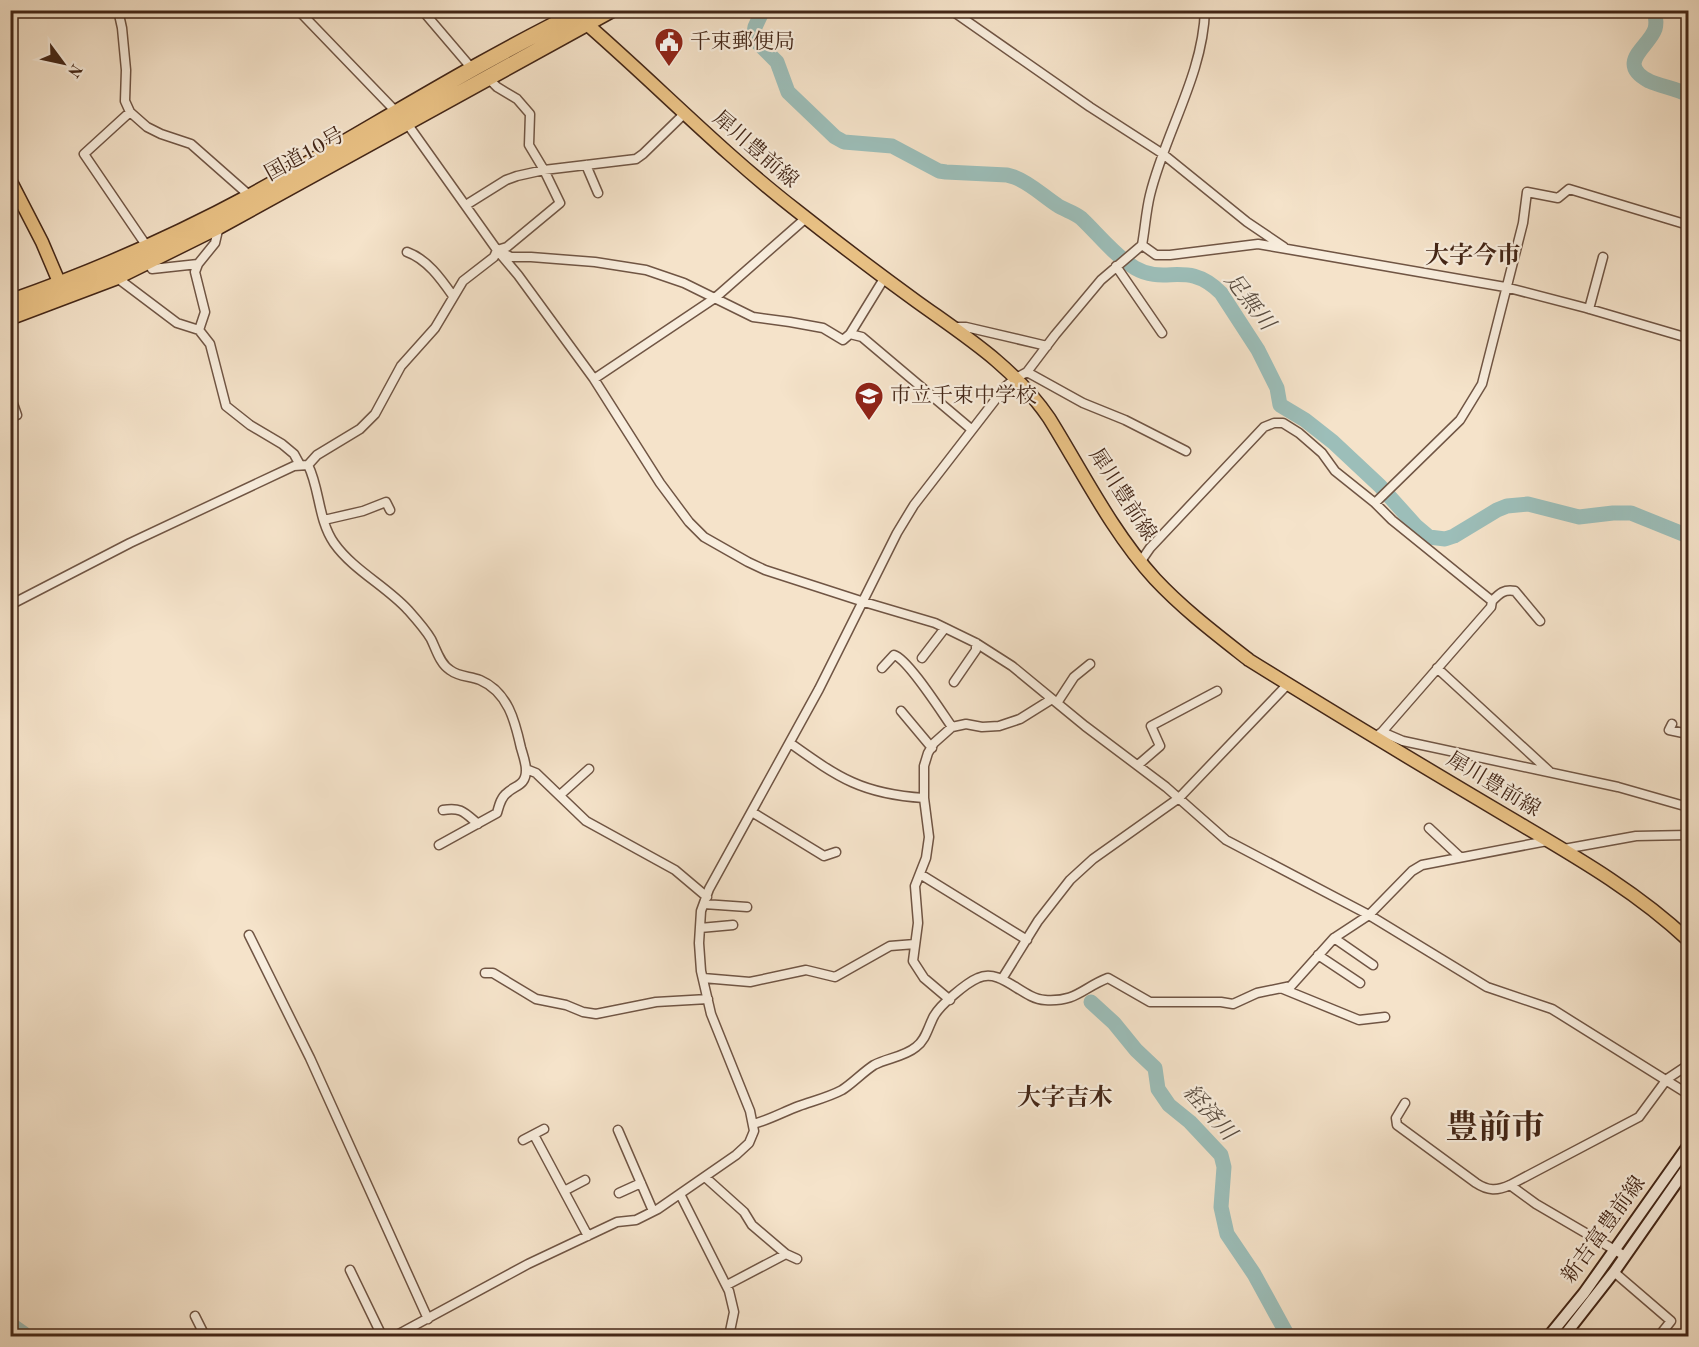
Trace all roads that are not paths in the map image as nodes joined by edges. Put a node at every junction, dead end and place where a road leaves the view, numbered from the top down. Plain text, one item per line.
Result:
1 (118, 10) edge
2 (298, 10) edge
3 (422, 10) edge
4 (611, 10) edge
5 (951, 10) edge
6 (1205, 10) edge
7 (579, 15) edge
8 (472, 70) junction
9 (490, 76) junction
10 (130, 112) junction
11 (684, 114) junction
12 (401, 117) junction
13 (1163, 154) junction
14 (586, 165) junction
15 (544, 170) junction
16 (10, 180) edge
17 (598, 193) dead end
18 (250, 196) junction
19 (466, 205) junction
20 (806, 218) junction
21 (1689, 225) edge
22 (219, 226) junction
23 (1142, 245) junction
24 (1287, 249) junction
25 (497, 250) junction
26 (407, 252) dead end
27 (148, 255) junction
28 (1603, 257) dead end
29 (198, 264) junction
30 (1116, 266) junction
31 (116, 277) junction
32 (885, 277) junction
33 (1505, 287) junction
34 (63, 290) junction
35 (453, 296) junction
36 (715, 298) junction
37 (10, 302) edge
38 (1589, 309) junction
39 (10, 316) edge
40 (954, 327) junction
41 (199, 330) junction
42 (1161, 333) dead end
43 (850, 334) junction
44 (1689, 339) edge
45 (1047, 346) junction
46 (1022, 375) junction
47 (594, 379) junction
48 (10, 395) edge
49 (17, 415) dead end
50 (971, 429) junction
51 (1186, 451) dead end
52 (304, 465) junction
53 (1375, 503) junction
54 (390, 510) dead end
55 (324, 520) junction
56 (1141, 561) junction
57 (1492, 601) junction
58 (864, 602) junction
59 (10, 606) edge
60 (1540, 621) dead end
61 (945, 628) junction
62 (976, 643) junction
63 (922, 658) dead end
64 (1090, 664) dead end
65 (882, 668) dead end
66 (1437, 668) junction
67 (954, 682) dead end
68 (1288, 684) junction
69 (1217, 691) dead end
70 (1055, 701) junction
71 (901, 711) dead end
72 (1672, 724) dead end
73 (952, 727) junction
74 (1378, 734) junction
75 (1689, 734) edge
76 (790, 743) junction
77 (932, 748) junction
78 (1138, 765) junction
79 (526, 769) junction
80 (589, 769) dead end
81 (1551, 772) junction
82 (560, 795) junction
83 (924, 798) junction
84 (1179, 798) junction
85 (1689, 807) edge
86 (443, 810) dead end
87 (752, 812) junction
88 (478, 824) junction
89 (1430, 828) dead end
90 (1689, 835) edge
91 (1547, 841) junction
92 (439, 844) dead end
93 (1564, 849) junction
94 (836, 852) dead end
95 (1460, 856) junction
96 (920, 874) junction
97 (705, 900) junction
98 (747, 907) dead end
99 (1369, 915) junction
100 (733, 925) dead end
101 (700, 928) junction
102 (249, 935) dead end
103 (1334, 938) junction
104 (1027, 940) junction
105 (1689, 940) edge
106 (915, 944) junction
107 (1318, 955) junction
108 (1373, 964) dead end
109 (485, 973) dead end
110 (703, 978) junction
111 (1002, 979) junction
112 (1360, 983) dead end
113 (1282, 988) junction
114 (708, 999) junction
115 (950, 1000) junction
116 (1386, 1017) dead end
117 (1689, 1065) edge
118 (1667, 1079) junction
119 (1689, 1094) edge
120 (1405, 1103) dead end
121 (753, 1124) junction
122 (544, 1129) dead end
123 (618, 1130) dead end
124 (534, 1135) junction
125 (523, 1140) dead end
126 (1689, 1146) edge
127 (1689, 1166) edge
128 (705, 1177) junction
129 (585, 1180) dead end
130 (640, 1183) junction
131 (1510, 1185) junction
132 (564, 1191) junction
133 (619, 1193) dead end
134 (680, 1194) junction
135 (653, 1211) junction
136 (588, 1236) junction
137 (1614, 1251) junction
138 (786, 1254) junction
139 (1625, 1256) junction
140 (797, 1259) dead end
141 (350, 1270) dead end
142 (1614, 1272) junction
143 (727, 1285) junction
144 (195, 1317) dead end
145 (428, 1319) junction
146 (205, 1336) edge
147 (382, 1336) edge
148 (395, 1336) edge
149 (729, 1336) edge
150 (1549, 1336) edge
151 (1564, 1336) edge
152 (1659, 1336) edge

1 - 10 street
2 - 12 street
3 - 8 street
4 - 7 highway, 国道10号
5 - 13 street
6 - 13 street
7 - 8 highway, 国道10号
7 - 9 highway, 国道10号
7 - 11 main road, 犀川豊前線
8 - 9 street
8 - 12 highway, 国道10号
9 - 12 highway, 国道10号
9 - 15 street
10 - 18 street
10 - 27 street
11 - 14 street
11 - 20 main road, 犀川豊前線
12 - 18 highway, 国道10号
12 - 19 street
12 - 22 highway, 国道10号
13 - 23 street
13 - 24 street
14 - 15 street
14 - 17 street
15 - 19 street
15 - 25 street
16 - 34 main road
18 - 27 highway, 国道10号
19 - 25 street
20 - 32 main road, 犀川豊前線
20 - 36 street
21 - 33 street
22 - 27 highway, 国道10号
22 - 29 street
23 - 24 street
23 - 30 street
24 - 33 street
25 - 35 street
25 - 36 street
25 - 47 street
26 - 35 street
27 - 29 street
27 - 31 highway, 国道10号
27 - 34 highway, 国道10号
28 - 38 street
29 - 41 street
30 - 42 street
30 - 45 street
31 - 34 highway, 国道10号
31 - 41 street
32 - 40 main road, 犀川豊前線
32 - 43 street
33 - 38 street
33 - 53 street
34 - 37 highway, 国道10号
34 - 39 highway, 国道10号
35 - 52 street
36 - 43 street
36 - 47 street
38 - 44 street
40 - 45 street
40 - 46 main road, 犀川豊前線
41 - 52 street
43 - 50 street
45 - 46 street
46 - 50 street
46 - 51 street
46 - 56 main road, 犀川豊前線
47 - 58 street
48 - 49 street
50 - 58 street
52 - 55 street
52 - 59 street
53 - 56 street
53 - 57 street
54 - 55 street
55 - 79 street
56 - 68 main road, 犀川豊前線
57 - 60 street
57 - 66 street
58 - 61 street
58 - 76 street
61 - 62 street
61 - 63 street
62 - 67 street
62 - 70 street
64 - 70 street
65 - 73 street
66 - 74 street
66 - 81 street
68 - 74 main road, 犀川豊前線
68 - 84 street
69 - 78 street
70 - 73 street
70 - 78 street
71 - 77 street
72 - 75 street
73 - 77 street
74 - 81 street
74 - 91 main road, 犀川豊前線
76 - 83 street
76 - 87 street
77 - 83 street
78 - 84 street
79 - 82 street
79 - 88 street
80 - 82 street
81 - 85 street
82 - 97 street
83 - 96 street
84 - 99 street
84 - 104 street
86 - 88 street
87 - 94 street
87 - 97 street
88 - 92 street
89 - 95 street
90 - 93 street
91 - 93 main road, 犀川豊前線
91 - 95 street
93 - 105 main road, 犀川豊前線
95 - 99 street
96 - 104 street
96 - 106 street
97 - 98 street
97 - 101 street
99 - 103 street
99 - 118 street
100 - 101 street
101 - 110 street
102 - 145 street
103 - 107 street
103 - 108 street
104 - 111 street
106 - 110 street
106 - 115 street
107 - 112 street
107 - 113 street
109 - 114 street
110 - 114 street
111 - 113 street
111 - 115 street
113 - 116 street
114 - 121 street
115 - 121 street
117 - 118 street
118 - 119 street
118 - 131 street
120 - 131 street
121 - 128 street
122 - 124 street
123 - 130 street
124 - 125 street
124 - 132 street
126 - 137 main road, 新吉富豊前線
127 - 139 main road, 新吉富豊前線
128 - 134 street
128 - 138 street
129 - 132 street
130 - 133 street
130 - 135 street
131 - 137 street
132 - 136 street
134 - 135 street
134 - 143 street
135 - 136 street
136 - 145 street
137 - 139 street
137 - 150 main road, 新吉富豊前線
138 - 140 street
138 - 143 street
139 - 142 main road, 新吉富豊前線
141 - 147 street
142 - 151 main road, 新吉富豊前線
142 - 152 street
143 - 149 street
144 - 146 street
145 - 148 street

